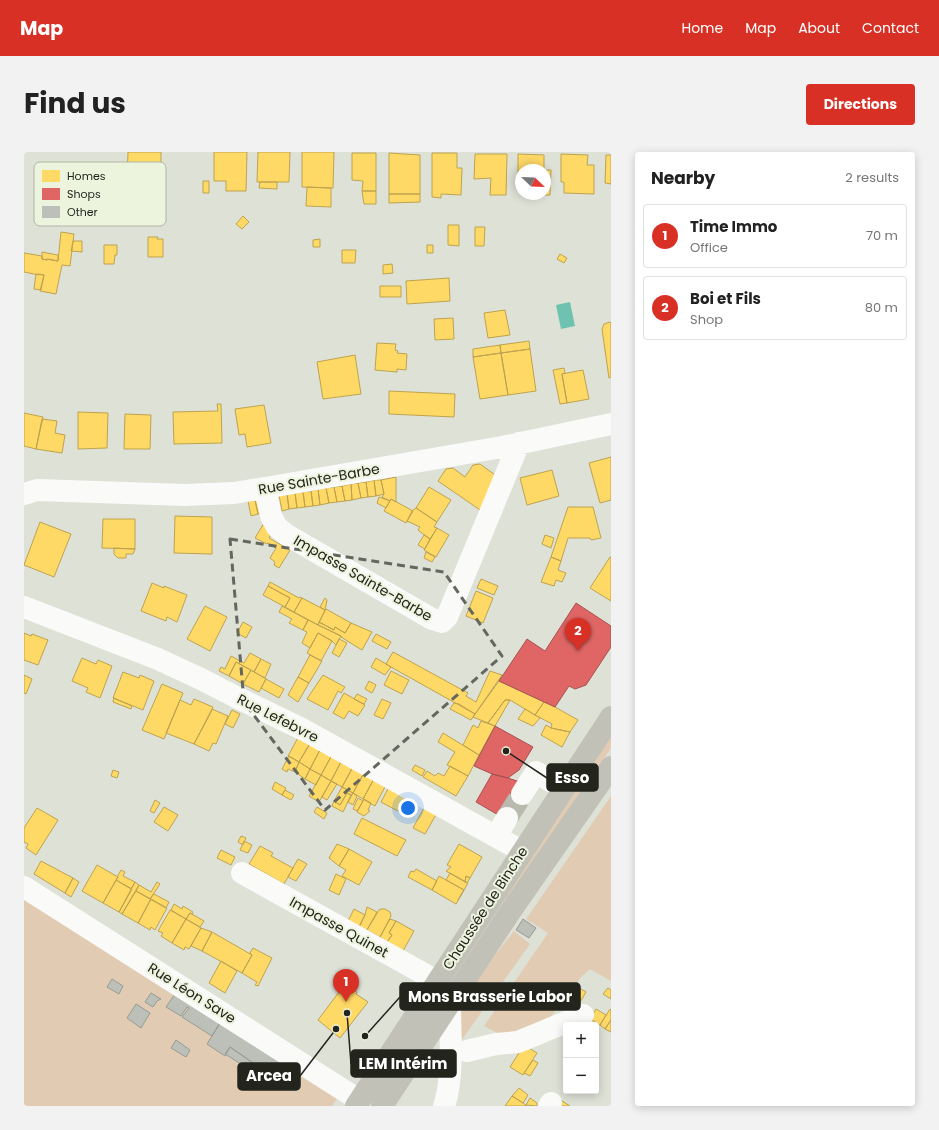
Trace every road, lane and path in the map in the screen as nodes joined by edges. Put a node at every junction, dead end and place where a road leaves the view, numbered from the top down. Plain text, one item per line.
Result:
1 (611, 424) edge
2 (519, 443) junction
3 (265, 488) junction
4 (24, 494) edge
5 (24, 606) edge
6 (611, 717) edge
7 (611, 767) edge
8 (563, 789) junction
9 (522, 794) tunnel mouth
10 (507, 818) tunnel mouth
11 (496, 836) junction
12 (522, 851) junction
13 (242, 873) dead end
14 (24, 887) edge
15 (437, 981) junction
16 (450, 1002) junction
17 (583, 1015) dead end
18 (467, 1051) dead end
19 (358, 1104) edge
20 (382, 1106) edge
21 (444, 1106) edge

1 - 2 street, Rue Sainte-Barbe
2 - 3 street, Rue Sainte-Barbe
2 - 3 street, Impasse Sainte-Barbe
3 - 4 street, Rue Sainte-Barbe
5 - 11 street, Rue Lefebvre
6 - 8 main road, Chaussée de Binche
7 - 16 main road, Chaussée de Binche
8 - 9 street
8 - 12 main road, Chaussée de Binche
10 - 11 street
11 - 12 street, Rue Lefebvre
12 - 15 main road, Chaussée de Binche
13 - 15 street, Impasse Quinet
14 - 19 street, Rue Léon Save
15 - 19 main road, Chaussée de Binche
16 - 20 main road, Chaussée de Binche
16 - 21 street
17 - 18 street

